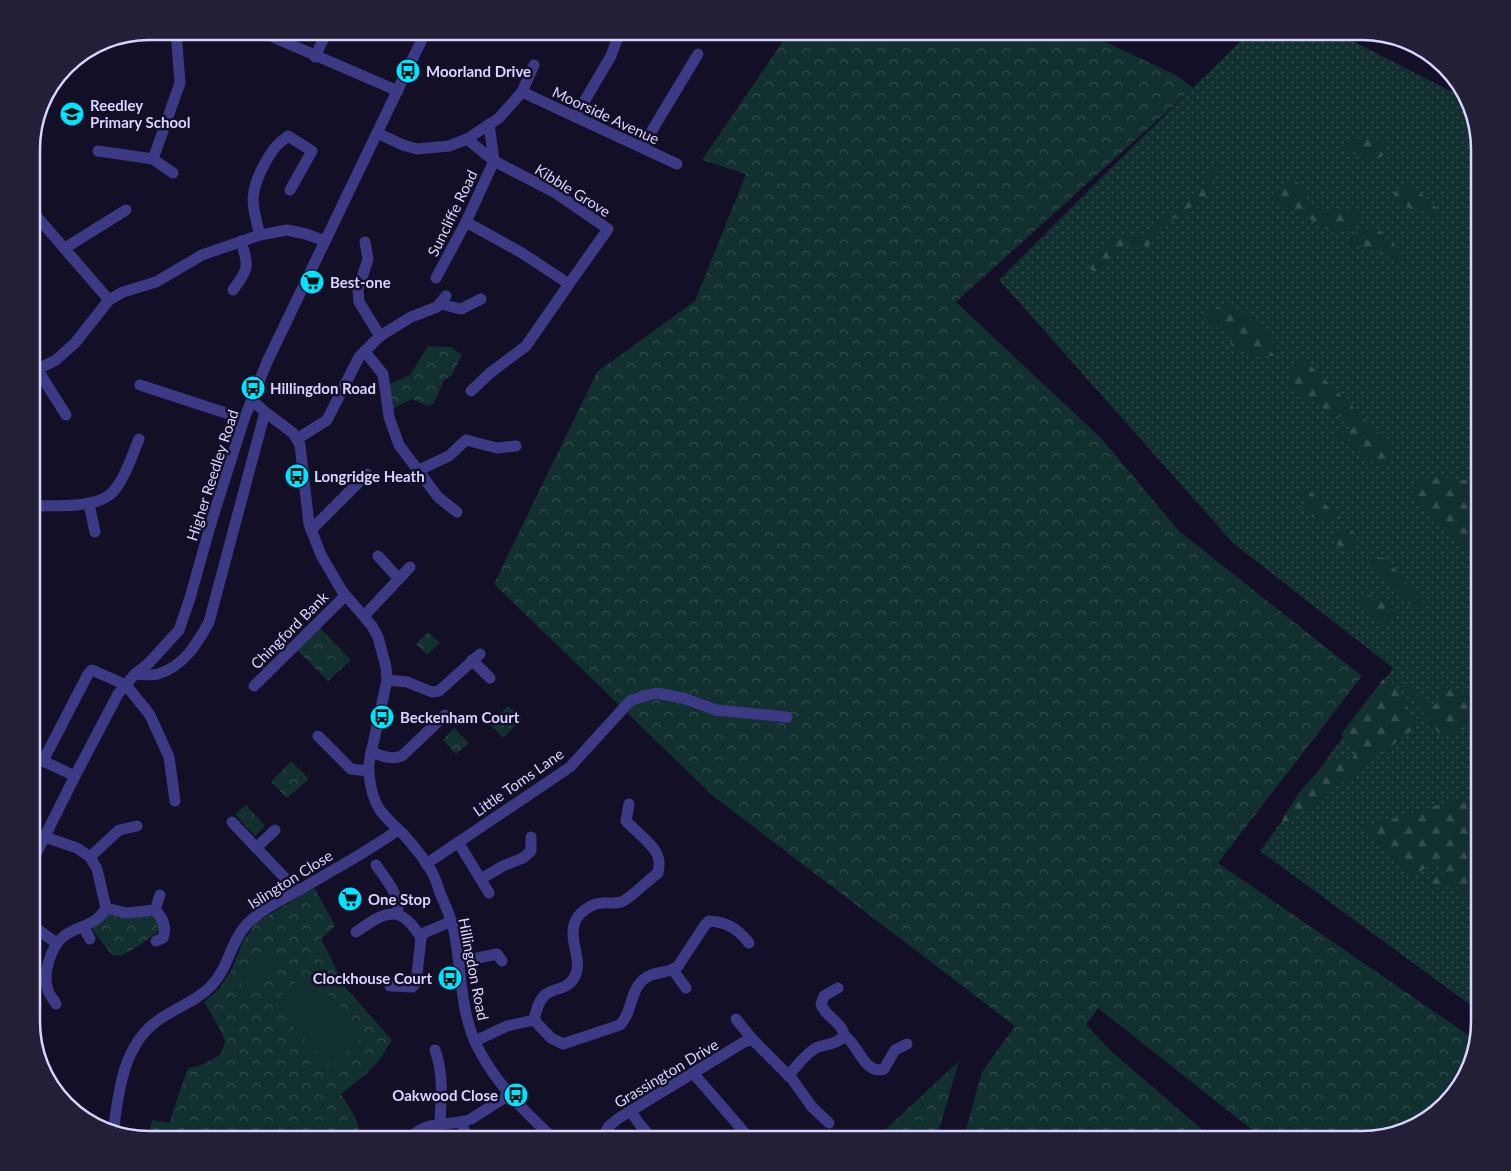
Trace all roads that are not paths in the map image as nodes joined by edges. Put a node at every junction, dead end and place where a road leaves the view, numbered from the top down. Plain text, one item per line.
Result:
1 (177, 40) edge
2 (279, 40) edge
3 (323, 40) edge
4 (422, 40) edge
5 (616, 40) edge
6 (698, 54) dead end
7 (315, 56) junction
8 (534, 65) dead end
9 (398, 91) junction
10 (522, 92) junction
11 (575, 117) junction
12 (489, 124) junction
13 (377, 134) junction
14 (467, 139) junction
15 (642, 148) junction
16 (98, 151) dead end
17 (153, 158) junction
18 (494, 161) junction
19 (677, 164) dead end
20 (173, 173) dead end
21 (290, 190) dead end
22 (126, 210) dead end
23 (40, 221) edge
24 (466, 222) junction
25 (260, 235) junction
26 (241, 241) junction
27 (325, 241) junction
28 (365, 242) dead end
29 (65, 248) junction
30 (436, 278) dead end
31 (569, 284) junction
32 (233, 290) dead end
33 (481, 298) dead end
34 (109, 300) junction
35 (380, 336) junction
36 (365, 352) junction
37 (40, 368) edge
38 (40, 379) edge
39 (140, 385) dead end
40 (471, 392) dead end
41 (252, 400) junction
42 (265, 412) junction
43 (66, 414) dead end
44 (244, 419) junction
45 (138, 438) dead end
46 (297, 440) junction
47 (516, 446) dead end
48 (419, 470) junction
49 (367, 474) dead end
50 (88, 504) junction
51 (40, 506) edge
52 (457, 512) dead end
53 (311, 530) junction
54 (95, 532) dead end
55 (378, 556) dead end
56 (410, 566) dead end
57 (399, 579) junction
58 (345, 596) junction
59 (364, 616) junction
60 (135, 674) junction
61 (490, 678) dead end
62 (387, 680) junction
63 (126, 685) junction
64 (254, 686) dead end
65 (445, 715) dead end
66 (788, 717) dead end
67 (318, 736) dead end
68 (371, 752) junction
69 (40, 760) edge
70 (43, 761) junction
71 (368, 770) junction
72 (75, 776) junction
73 (175, 800) dead end
74 (629, 804) dead end
75 (121, 816) dead end
76 (232, 822) dead end
77 (138, 826) dead end
78 (124, 828) junction
79 (275, 830) dead end
80 (398, 830) junction
81 (45, 837) junction
82 (531, 837) dead end
83 (458, 842) junction
84 (40, 847) edge
85 (256, 848) junction
86 (90, 857) junction
87 (426, 864) junction
88 (382, 868) dead end
89 (658, 873) junction
90 (669, 878) dead end
91 (481, 879) junction
92 (297, 891) junction
93 (489, 893) dead end
94 (160, 895) dead end
95 (106, 908) junction
96 (155, 910) junction
97 (398, 914) junction
98 (452, 922) junction
99 (84, 928) junction
100 (40, 931) dead end
101 (356, 932) dead end
102 (421, 938) junction
103 (90, 939) dead end
104 (156, 941) dead end
105 (748, 943) dead end
106 (56, 944) junction
107 (499, 954) dead end
108 (458, 962) junction
109 (673, 970) junction
110 (390, 986) dead end
111 (686, 988) dead end
112 (838, 988) dead end
113 (56, 1004) dead end
114 (736, 1019) dead end
115 (534, 1020) junction
116 (844, 1034) junction
117 (753, 1040) junction
118 (475, 1041) junction
119 (907, 1044) dead end
120 (435, 1050) dead end
121 (693, 1073) junction
122 (788, 1076) junction
123 (509, 1095) junction
124 (631, 1111) junction
125 (461, 1122) junction
126 (829, 1123) dead end
127 (440, 1124) junction
128 (114, 1125) edge
129 (418, 1131) edge
130 (464, 1131) edge
131 (545, 1131) edge
132 (606, 1131) edge
133 (646, 1131) edge
134 (743, 1131) edge

1 - 17 street
2 - 7 street
3 - 7 street
4 - 9 street, Higher Reedley Road
5 - 11 street
6 - 15 street
7 - 9 street
8 - 10 street
9 - 13 street, Higher Reedley Road
10 - 11 street, Moorside Avenue
10 - 12 street
11 - 15 street, Moorside Avenue
12 - 14 street
12 - 18 street
13 - 14 street
13 - 27 street, Higher Reedley Road
14 - 18 street, Kibble Grove
15 - 19 street, Moorside Avenue
16 - 17 street
17 - 20 street
18 - 24 street, Suncliffe Road
18 - 31 street, Kibble Grove
21 - 25 street
22 - 29 street
23 - 29 street
24 - 30 street, Suncliffe Road
24 - 31 street
25 - 26 street
25 - 27 street
26 - 32 street
26 - 34 street
27 - 41 street, Higher Reedley Road
28 - 35 street
29 - 34 street
31 - 40 street
33 - 35 street
34 - 37 street
35 - 36 street
36 - 46 street
36 - 48 street
38 - 43 street
39 - 44 street
41 - 42 street
41 - 44 street, Higher Reedley Road
42 - 46 street
42 - 60 street, Higher Reedley Road
44 - 60 street, Higher Reedley Road
45 - 50 street
46 - 53 street
47 - 48 street
48 - 52 street
49 - 53 street
50 - 51 street
50 - 54 street
53 - 58 street
55 - 57 street
56 - 57 street
57 - 59 street
58 - 59 street
58 - 64 street, Chingford Bank
59 - 62 street
60 - 63 street, Higher Reedley Road
61 - 62 street
62 - 68 street
63 - 70 street
63 - 72 street, Higher Reedley Road
63 - 73 street
65 - 68 street
66 - 83 street, Little Toms Lane
67 - 71 street
68 - 71 street
69 - 70 street
70 - 72 street
71 - 80 street, Hillingdon Road
72 - 81 street, Higher Reedley Road
74 - 89 street
75 - 78 street
76 - 85 street
77 - 78 street
78 - 86 street
79 - 85 street
80 - 87 street, Hillingdon Road
80 - 92 street, Islington Close
81 - 84 street, Higher Reedley Road
81 - 86 street
82 - 91 street
83 - 87 street, Little Toms Lane
83 - 91 street
85 - 92 street
86 - 95 street
87 - 98 street, Hillingdon Road
88 - 97 street
89 - 90 street
89 - 115 street
91 - 93 street
92 - 128 street, Islington Close
94 - 96 street
95 - 96 street
95 - 99 street
96 - 104 street
97 - 101 street
97 - 102 street
98 - 102 street
98 - 108 street, Hillingdon Road
99 - 103 street
99 - 106 street
100 - 106 street
102 - 110 street
105 - 109 street
106 - 113 street
107 - 108 street
108 - 118 street, Hillingdon Road
109 - 111 street
109 - 115 street
112 - 116 street
114 - 117 street
115 - 118 street
116 - 119 street
116 - 122 street
117 - 121 street, Grassington Drive
117 - 122 street
118 - 123 street, Hillingdon Road
120 - 127 street
121 - 124 street, Grassington Drive
121 - 134 street
122 - 126 street
123 - 125 street
123 - 131 street, Hillingdon Road
124 - 132 street, Grassington Drive
124 - 133 street
125 - 127 street
125 - 130 street
127 - 129 street

